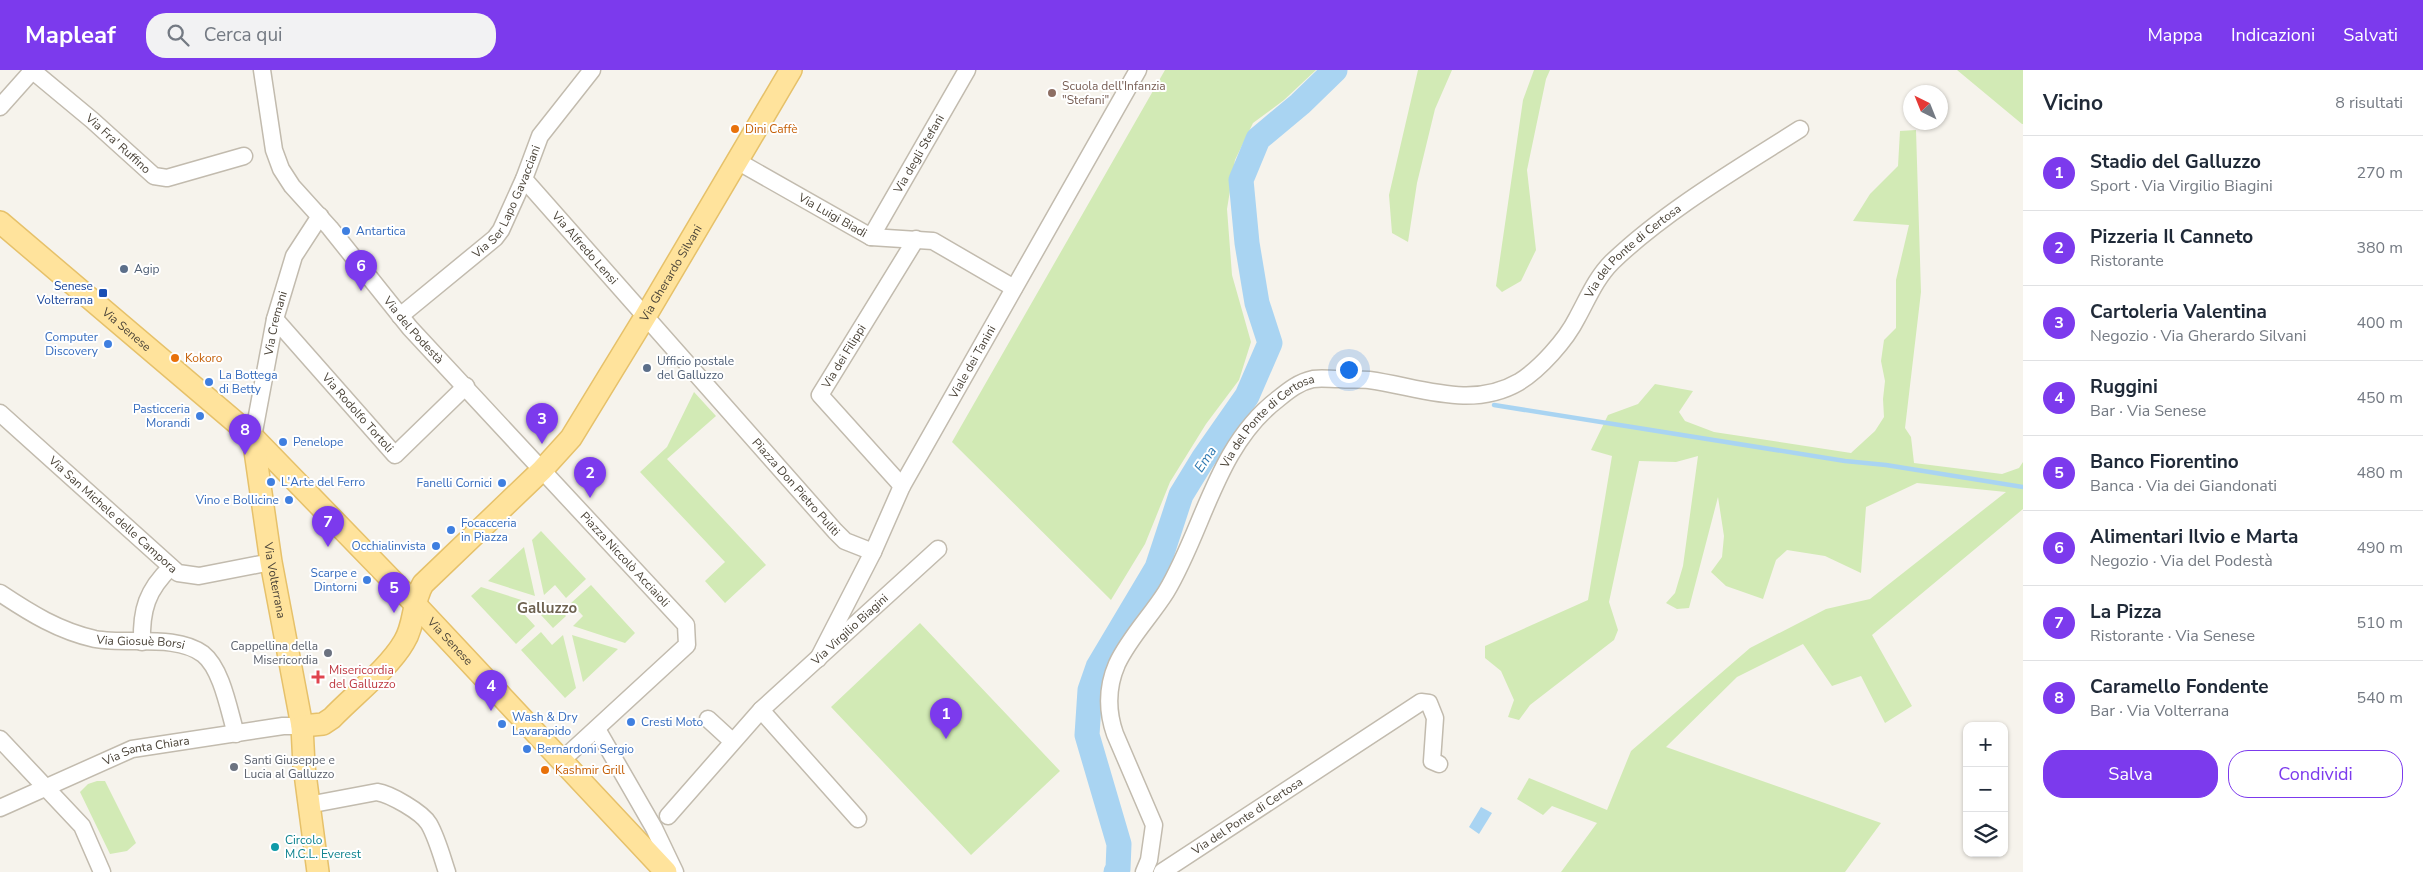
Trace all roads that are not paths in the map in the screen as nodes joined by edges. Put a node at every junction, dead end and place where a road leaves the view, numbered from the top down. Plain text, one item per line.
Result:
1 (262, 70) edge
2 (592, 70) edge
3 (791, 70) edge
4 (967, 70) edge
5 (1138, 70) edge
6 (33, 71) edge
7 (0, 107) edge
8 (1800, 129) dead end
9 (244, 156) dead end
10 (737, 161) junction
11 (524, 179) junction
12 (320, 216) junction
13 (0, 222) edge
14 (871, 237) junction
15 (916, 239) junction
16 (1014, 288) junction
17 (400, 316) junction
18 (274, 318) junction
19 (645, 318) junction
20 (466, 386) junction
21 (727, 410) joint
22 (0, 412) edge
23 (253, 438) junction
24 (542, 470) junction
25 (902, 486) junction
26 (938, 549) dead end
27 (874, 552) junction
28 (271, 562) junction
29 (171, 567) junction
30 (0, 593) edge
31 (416, 605) junction
32 (142, 642) junction
33 (818, 659) junction
34 (761, 710) junction
35 (708, 719) dead end
36 (302, 726) junction
37 (598, 728) junction
38 (236, 734) junction
39 (0, 739) edge
40 (732, 741) junction
41 (561, 761) junction
42 (1439, 764) dead end
43 (47, 786) junction
44 (308, 805) junction
45 (0, 808) edge
46 (668, 816) dead end
47 (858, 819) dead end
48 (102, 872) edge
49 (318, 872) edge
50 (447, 872) edge
51 (666, 872) edge
52 (675, 872) edge
53 (1144, 872) edge
54 (1162, 872) edge

1 - 12 street, Via del Podestà
2 - 11 street, Via Ser Lapo Gavacciani
3 - 10 main road, Via Gherardo Silvani
4 - 14 street, Via degli Stefani
5 - 16 street, Viale dei Tanini
6 - 7 street, Via Fra' Ruffino
6 - 9 street, Via Fra' Ruffino
8 - 53 street, Via del Ponte di Certosa
10 - 14 street, Via Luigi Biadi
10 - 19 main road, Via Gherardo Silvani
11 - 17 street, Via Ser Lapo Gavacciani
11 - 19 street, Via Alfredo Lensi
12 - 17 street, Via del Podestà
12 - 18 street, Via Cremani
13 - 23 main road, Via Senese
14 - 15 street, Via Luigi Biadi
15 - 16 street, Via Luigi Biadi
15 - 25 street, Via dei Filippi
16 - 25 street, Viale dei Tanini
17 - 20 street, Via del Podestà
18 - 20 street, Via Rodolfo Tortoli
18 - 23 street, Via Cremani
19 - 21 street, Via Alfredo Lensi
19 - 24 main road, Via Gherardo Silvani
20 - 24 street, Via del Podestà
21 - 27 street, Piazza Don Pietro Puliti
22 - 29 street, Via San Michele delle Campora
23 - 28 main road, Via Volterrana
23 - 31 main road, Via Senese
24 - 31 main road
24 - 37 street, Piazza Niccolò Acciaioli
25 - 27 street, Viale dei Tanini
26 - 33 street, Via Virgilio Biagini
27 - 33 street, Viale dei Tanini
28 - 29 street, Via San Michele delle Campora
28 - 36 main road, Via Volterrana
29 - 32 street
30 - 32 street, Via Giosuè Borsi
31 - 36 main road
31 - 41 main road, Via Senese
32 - 38 street, Via Giosuè Borsi
33 - 34 street, Via Virgilio Biagini
34 - 40 street, Via Virgilio Biagini
34 - 47 street
35 - 40 street
36 - 38 street, Via Santa Chiara
36 - 44 main road, Via Volterrana
37 - 41 street, Piazza Niccolò Acciaioli
37 - 52 street
38 - 43 street, Via Santa Chiara
39 - 43 street
40 - 46 street, Via Virgilio Biagini
41 - 51 main road, Via Senese
42 - 54 street, Via del Ponte di Certosa
43 - 45 street, Via Santa Chiara
43 - 48 street
44 - 49 main road, Via Volterrana
44 - 50 street

